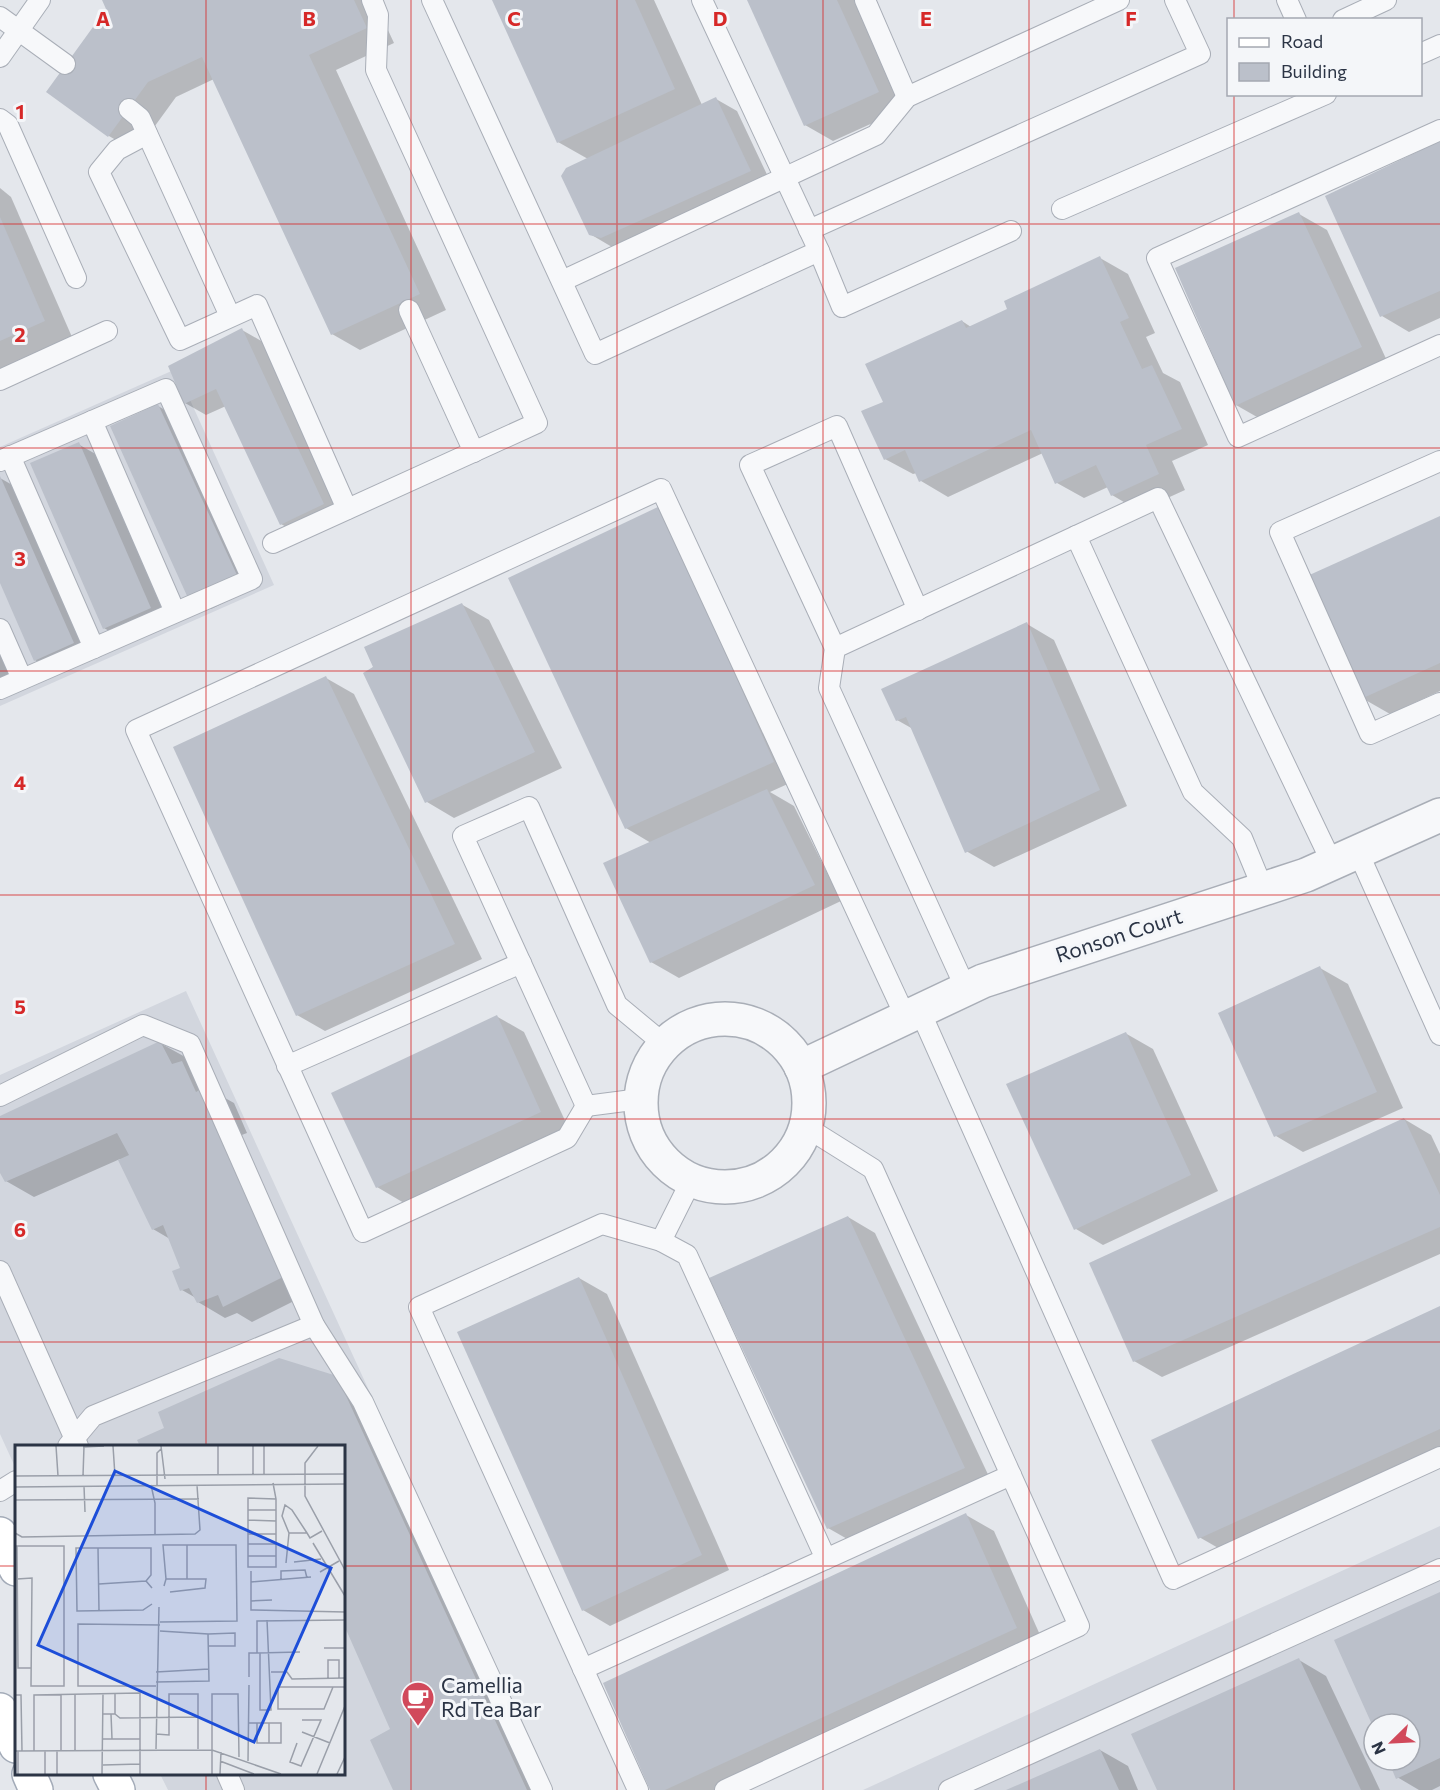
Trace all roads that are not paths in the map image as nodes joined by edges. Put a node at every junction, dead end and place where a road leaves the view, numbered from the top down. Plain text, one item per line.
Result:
1 (40, 0) edge
2 (372, 0) edge
3 (432, 0) edge
4 (702, 0) edge
5 (865, 0) edge
6 (1119, 0) edge
7 (1175, 0) edge
8 (1287, 0) edge
9 (1386, 0) edge
10 (0, 17) edge
11 (1295, 18) edge
12 (1347, 18) edge
13 (19, 30) junction
14 (1440, 45) edge
15 (1422, 53) edge
16 (0, 57) edge
17 (65, 64) dead end
18 (1321, 96) edge
19 (908, 97) junction
20 (129, 109) dead end
21 (0, 119) edge
22 (1440, 130) edge
23 (147, 134) junction
24 (784, 176) junction
25 (1062, 209) dead end
26 (809, 230) junction
27 (1011, 231) dead end
28 (819, 251) junction
29 (76, 278) dead end
30 (562, 280) junction
31 (409, 310) dead end
32 (231, 316) junction
33 (108, 331) dead end
34 (1440, 345) edge
35 (0, 380) edge
36 (92, 421) junction
37 (474, 452) junction
38 (5, 459) edge
39 (1440, 461) edge
40 (347, 509) junction
41 (1076, 536) junction
42 (273, 543) dead end
43 (918, 610) junction
44 (175, 612) junction
45 (0, 629) edge
46 (94, 648) junction
47 (835, 648) junction
48 (22, 679) junction
49 (0, 689) edge
50 (1440, 703) edge
51 (1440, 815) edge
52 (1345, 857) junction
53 (1263, 889) junction
54 (521, 963) junction
55 (966, 989) junction
56 (913, 1014) junction
57 (1440, 1035) edge
58 (663, 1044) junction
59 (287, 1066) junction
60 (801, 1067) junction
61 (0, 1096) edge
62 (640, 1099) junction
63 (586, 1106) junction
64 (806, 1127) junction
65 (691, 1181) junction
66 (662, 1241) junction
67 (0, 1271) edge
68 (314, 1325) junction
69 (74, 1444) edge
70 (1440, 1457) edge
71 (1011, 1475) junction
72 (15, 1482) edge
73 (0, 1491) edge
74 (0, 1534) edge
75 (826, 1559) junction
76 (15, 1567) edge
77 (1440, 1569) edge
78 (583, 1670) junction
79 (0, 1710) edge
80 (15, 1744) edge
81 (111, 1775) edge
82 (228, 1775) edge
83 (118, 1790) edge
84 (234, 1790) edge
85 (542, 1790) edge
86 (638, 1790) edge
87 (725, 1790) edge
88 (949, 1790) edge

1 - 13 lane
2 - 37 lane
3 - 30 lane
4 - 24 lane
5 - 19 lane
6 - 19 lane
7 - 26 lane
8 - 11 lane
9 - 12 lane
10 - 13 lane
13 - 16 lane
13 - 17 lane
14 - 15 lane
18 - 25 lane
19 - 24 lane
20 - 23 lane
21 - 29 lane
22 - 34 lane
23 - 32 lane
23 - 32 lane
24 - 26 lane
24 - 30 lane
26 - 28 lane
27 - 28 lane
28 - 30 lane
31 - 37 lane
32 - 40 lane
33 - 35 lane
36 - 38 lane
36 - 44 lane
36 - 44 lane
37 - 40 lane
38 - 46 lane
39 - 50 lane
40 - 42 lane
41 - 43 lane
41 - 52 lane
41 - 53 lane
43 - 47 lane
43 - 47 lane
44 - 46 lane
45 - 48 lane
46 - 48 lane
47 - 55 lane
48 - 49 lane
51 - 52 street, Ronson Court
52 - 53 street, Ronson Court
52 - 57 lane
53 - 55 street, Ronson Court
54 - 58 lane
54 - 59 lane
54 - 63 lane
55 - 56 street, Ronson Court
56 - 59 lane
56 - 60 street, Ronson Court
56 - 70 lane
58 - 60 street
58 - 62 street
59 - 63 lane
60 - 64 street
61 - 68 lane
62 - 63 lane
62 - 65 street
64 - 65 street
64 - 71 lane
65 - 66 lane
66 - 75 lane
66 - 78 lane
67 - 69 lane
68 - 69 lane
68 - 85 lane
71 - 75 lane
71 - 87 lane
72 - 73 lane
74 - 76 main road
75 - 78 lane
77 - 88 lane
78 - 86 lane
79 - 80 main road
81 - 83 main road
82 - 84 lane

